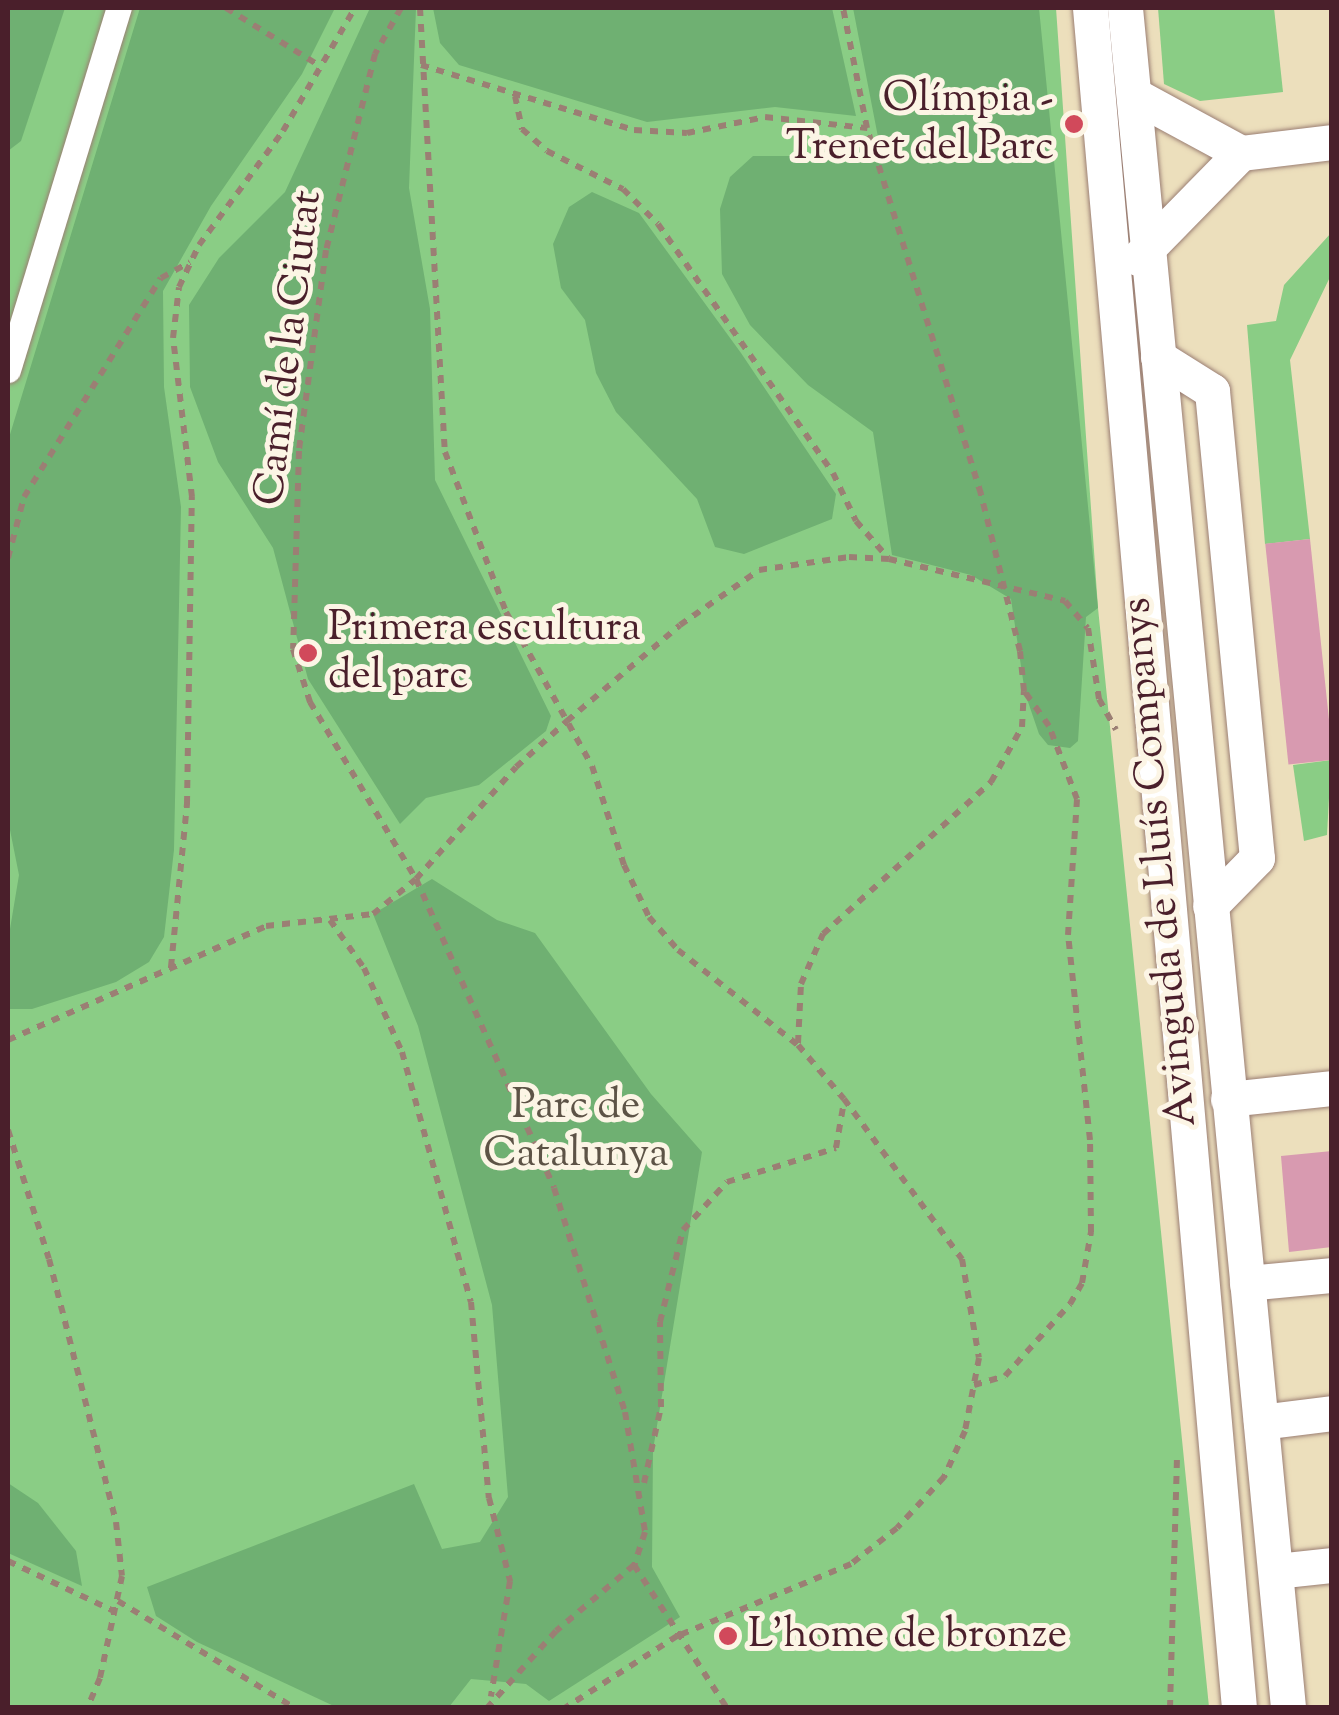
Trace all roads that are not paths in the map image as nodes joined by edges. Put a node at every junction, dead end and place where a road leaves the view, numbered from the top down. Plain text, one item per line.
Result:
1 (120, 8) edge
2 (1090, 8) edge
3 (1126, 8) edge
4 (1134, 95) junction
5 (1332, 142) edge
6 (1241, 153) junction
7 (1148, 248) junction
8 (1113, 284) junction
9 (1158, 357) junction
10 (8, 370) edge
11 (1210, 906) junction
12 (1176, 1026) junction
13 (1332, 1088) edge
14 (1228, 1099) junction
15 (1332, 1275) edge
16 (1247, 1283) junction
17 (1332, 1414) edge
18 (1261, 1422) junction
19 (1332, 1565) edge
20 (1276, 1572) junction
21 (1239, 1708) edge
22 (1288, 1708) edge

1 - 10 street
2 - 8 street, Avinguda de Lluís Companys
3 - 4 street, Avinguda de Lluís Companys
4 - 6 street
4 - 7 street, Avinguda de Lluís Companys
5 - 6 street
6 - 7 street
7 - 8 street
7 - 9 street, Avinguda de Lluís Companys
8 - 12 street, Avinguda de Lluís Companys
9 - 11 street, Avinguda de Lluís Companys
9 - 11 street
11 - 14 street, Avinguda de Lluís Companys
12 - 14 street
12 - 21 street, Avinguda de Lluís Companys
13 - 14 street
14 - 16 street, Avinguda de Lluís Companys
15 - 16 street
16 - 18 street, Avinguda de Lluís Companys
17 - 18 street
18 - 20 street, Avinguda de Lluís Companys
19 - 20 street
20 - 22 street, Avinguda de Lluís Companys

